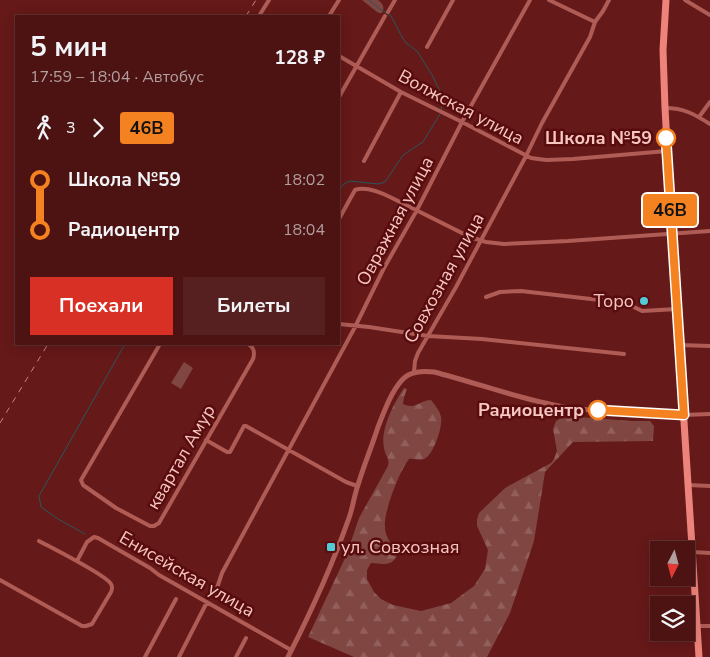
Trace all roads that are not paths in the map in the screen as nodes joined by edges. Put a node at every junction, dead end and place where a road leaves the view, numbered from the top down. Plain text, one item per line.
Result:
1 (268, 0) edge
2 (339, 0) edge
3 (395, 0) edge
4 (453, 0) edge
5 (530, 0) edge
6 (549, 0) edge
7 (609, 0) edge
8 (666, 0) edge
9 (685, 0) edge
10 (260, 15) edge
11 (330, 15) edge
12 (710, 15) edge
13 (595, 22) junction
14 (427, 47) dead end
15 (340, 57) edge
16 (357, 66) junction
17 (402, 92) junction
18 (340, 95) edge
19 (710, 102) edge
20 (665, 108) junction
21 (699, 117) junction
22 (462, 122) junction
23 (710, 124) edge
24 (667, 151) junction
25 (526, 156) junction
26 (364, 161) dead end
27 (417, 210) junction
28 (340, 218) edge
29 (710, 231) edge
30 (672, 233) junction
31 (480, 241) junction
32 (486, 297) dead end
33 (677, 309) junction
34 (340, 324) edge
35 (355, 327) junction
36 (428, 336) junction
37 (159, 345) edge
38 (250, 345) edge
39 (679, 345) junction
40 (710, 346) edge
41 (624, 354) dead end
42 (414, 372) junction
43 (710, 414) edge
44 (684, 415) junction
45 (206, 440) junction
46 (288, 449) junction
47 (688, 485) junction
48 (358, 486) junction
49 (710, 486) edge
50 (39, 541) dead end
51 (691, 541) edge
52 (695, 552) edge
53 (710, 553) edge
54 (77, 561) junction
55 (0, 580) edge
56 (694, 586) edge
57 (217, 588) dead end
58 (176, 599) dead end
59 (207, 602) junction
60 (697, 626) junction
61 (710, 626) edge
62 (246, 638) dead end
63 (292, 650) junction
64 (145, 657) edge
65 (179, 657) edge
66 (236, 657) edge
67 (288, 657) edge
68 (699, 657) edge

1 - 10 street
2 - 11 street
3 - 16 street
4 - 14 street
5 - 22 street, Овражная улица
6 - 13 street
7 - 13 street, Совхозная улица
8 - 20 highway
9 - 12 street
13 - 25 street, Совхозная улица
15 - 16 street, Волжская улица
16 - 17 street, Волжская улица
16 - 18 street
17 - 22 street, Волжская улица
17 - 26 street
19 - 21 street
20 - 21 street
20 - 24 highway
21 - 23 street
22 - 25 street, Волжская улица
22 - 27 street, Овражная улица
24 - 25 street, Волжская улица
24 - 30 highway
25 - 31 street, Совхозная улица
27 - 28 street
27 - 31 street
27 - 35 street, Овражная улица
29 - 30 street
30 - 31 street
30 - 33 highway
31 - 36 street, Совхозная улица
32 - 33 street
33 - 39 highway
34 - 35 street
35 - 36 street
35 - 46 street, Овражная улица
36 - 41 street
36 - 42 street, Совхозная улица
37 - 45 street, квартал Амур
38 - 45 street, квартал Амур
39 - 40 street
39 - 44 highway
42 - 44 main road
42 - 48 main road, Совхозная улица
43 - 44 street
44 - 47 highway
45 - 46 street
46 - 48 street
46 - 57 street, Овражная улица
47 - 49 street
47 - 51 highway
48 - 63 main road, Совхозная улица
50 - 54 street
52 - 53 street
54 - 55 street
54 - 59 street, Енисейская улица
56 - 60 highway
58 - 64 street
59 - 63 street, Енисейская улица
59 - 65 street
60 - 61 street
60 - 68 highway
62 - 66 street
63 - 67 main road, Совхозная улица

